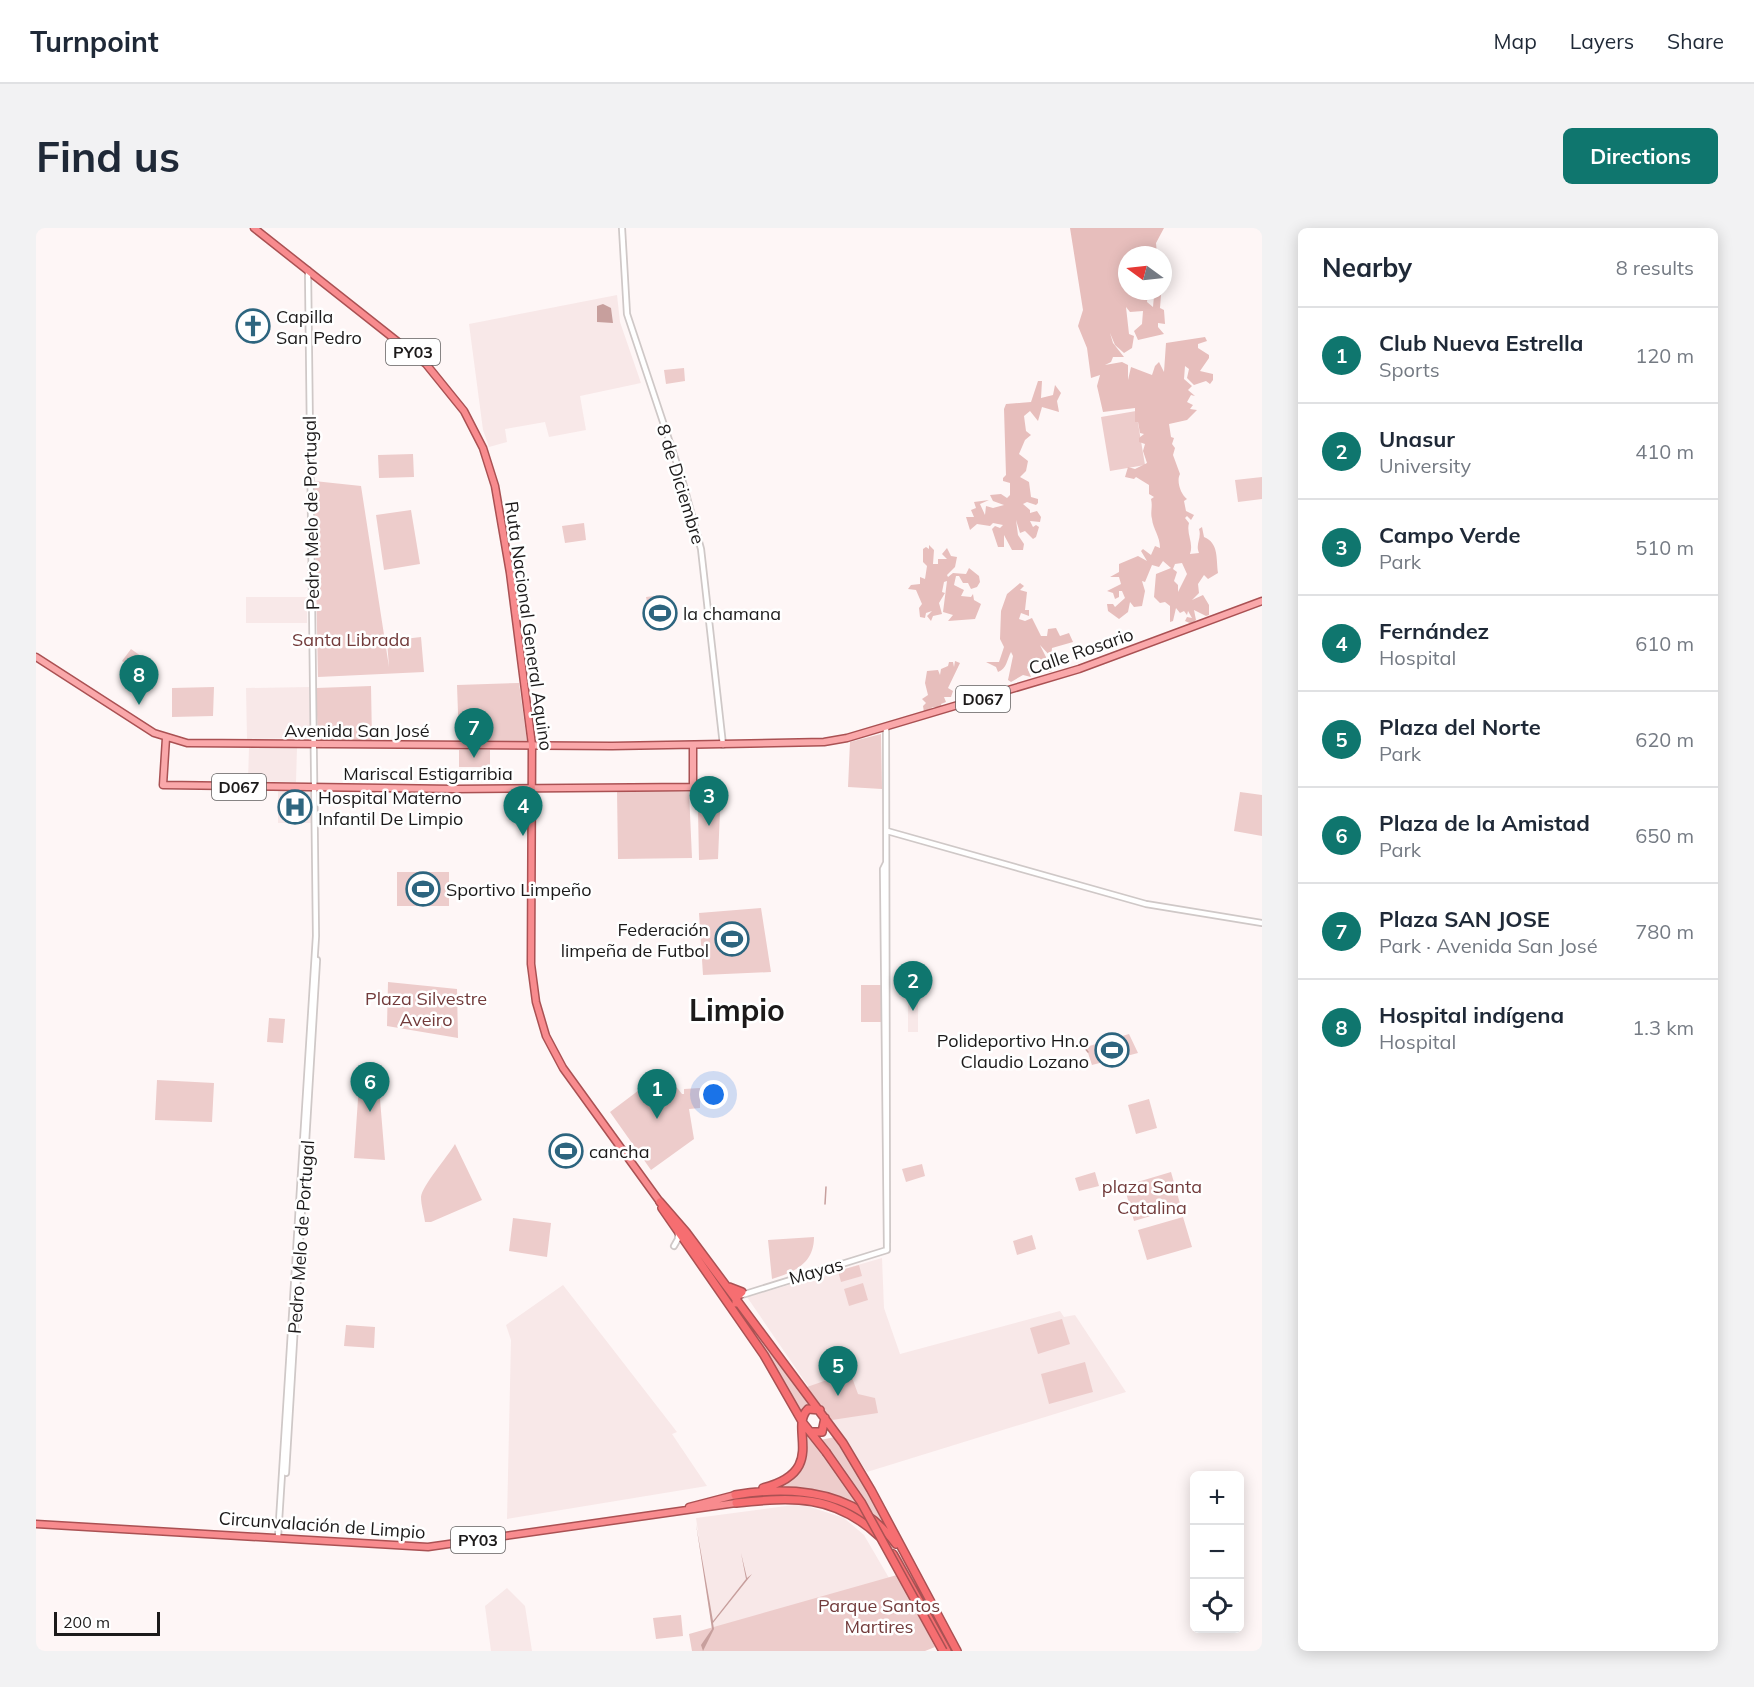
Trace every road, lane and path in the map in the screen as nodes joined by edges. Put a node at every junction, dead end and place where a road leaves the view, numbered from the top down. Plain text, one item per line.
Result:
1 (254, 228) edge
2 (622, 228) edge
3 (308, 270) junction
4 (1262, 601) edge
5 (36, 657) edge
6 (886, 727) junction
7 (166, 738) junction
8 (314, 744) junction
9 (532, 745) junction
10 (693, 745) junction
11 (723, 745) junction
12 (315, 788) junction
13 (532, 788) junction
14 (887, 831) junction
15 (1262, 923) edge
16 (660, 1202) junction
17 (678, 1233) junction
18 (676, 1246) joint
19 (717, 1279) junction
20 (743, 1292) junction
21 (735, 1300) junction
22 (744, 1313) junction
23 (741, 1321) junction
24 (820, 1410) junction
25 (825, 1418) junction
26 (803, 1423) junction
27 (812, 1432) junction
28 (836, 1432) junction
29 (754, 1492) junction
30 (735, 1499) junction
31 (36, 1524) edge
32 (280, 1538) junction
33 (912, 1566) junction
34 (945, 1651) edge
35 (957, 1651) edge

1 - 3 highway, Ruta Nacional General Aquino / PY03
2 - 11 street, 8 de Diciembre
3 - 8 street, Pedro Melo de Portugal
3 - 9 highway, Ruta Nacional General Aquino / PY03
4 - 6 main road, Calle Rosario / D067
5 - 7 main road, D067
6 - 11 main road, Calle Rosario / D067
6 - 14 street
7 - 8 main road, Avenida San José / D067
7 - 12 main road, Mariscal Estigarribia / D067
8 - 9 main road, Avenida San José / D067
8 - 12 street, Pedro Melo de Portugal
9 - 10 main road, Avenida San José / D067
9 - 13 highway, Ruta Nacional General Aquino / PY03
10 - 11 main road, Calle Rosario / D067
10 - 13 main road, Mariscal Estigarribia / D067
12 - 13 main road, Mariscal Estigarribia / D067
12 - 32 street, Pedro Melo de Portugal
13 - 16 highway, Ruta Nacional General Aquino / PY03
14 - 15 street
14 - 20 street, Mayas
16 - 17 highway, Ruta Nacional General Aquino / PY03
16 - 19 highway, Ruta Nacional General Aquino / PY03
17 - 18 street
17 - 19 highway, Ruta Nacional General Aquino / PY03
18 - 19 highway
19 - 20 highway
19 - 21 highway, Ruta Nacional General Aquino / PY03
19 - 23 highway, Ruta Nacional General Aquino / PY03
20 - 21 highway
20 - 22 street
21 - 22 highway, Ruta Nacional General Aquino / PY03
21 - 23 highway
22 - 24 highway, Ruta Nacional General Aquino / PY03
23 - 26 highway, Ruta Nacional General Aquino / PY03
24 - 25 highway, Ruta Nacional General Aquino / PY03
24 - 26 highway
25 - 27 highway
25 - 28 highway, Ruta Nacional General Aquino / PY03
26 - 27 highway, Ruta Nacional General Aquino / PY03
26 - 29 highway
27 - 28 highway
27 - 34 highway, Ruta Nacional General Aquino / PY03, bridge
28 - 33 highway, Ruta Nacional General Aquino / PY03
29 - 30 highway, PY03
29 - 33 highway, PY03
30 - 32 highway, Circunvalación de Limpio / PY03
30 - 34 highway, PY03
31 - 32 highway, Circunvalación de Limpio / PY03
33 - 35 highway, Ruta Nacional General Aquino / PY03

